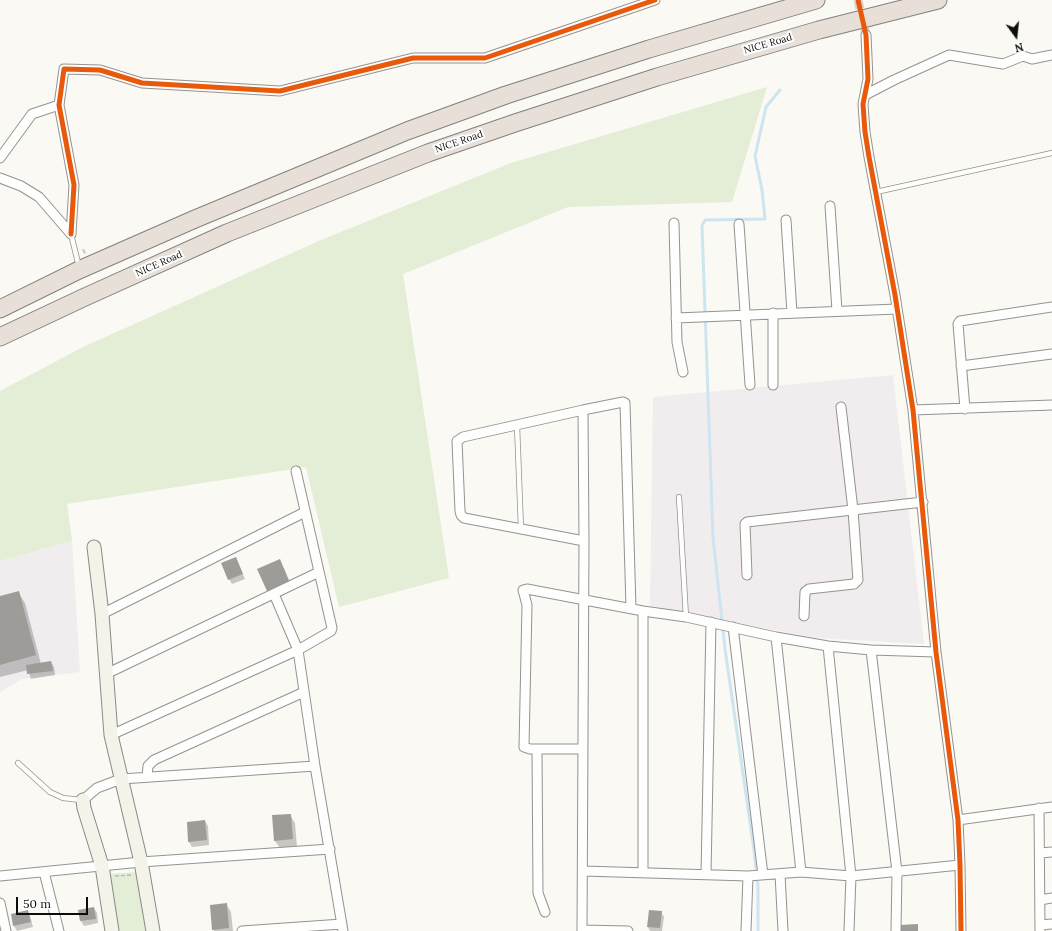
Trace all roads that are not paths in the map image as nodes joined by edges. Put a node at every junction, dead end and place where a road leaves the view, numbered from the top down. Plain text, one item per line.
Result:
1 (655, 0) edge
2 (816, 0) edge
3 (938, 0) edge
4 (866, 35) tunnel mouth
5 (1052, 55) edge
6 (865, 95) junction
7 (59, 105) junction
8 (1052, 153) edge
9 (0, 158) edge
10 (0, 178) edge
11 (876, 192) junction
12 (830, 206) dead end
13 (786, 220) dead end
14 (674, 223) dead end
15 (739, 224) dead end
16 (71, 234) junction
17 (79, 270) junction
18 (1052, 307) edge
19 (897, 308) junction
20 (0, 309) edge
21 (836, 311) junction
22 (792, 313) junction
23 (773, 314) junction
24 (746, 315) junction
25 (676, 318) junction
26 (0, 337) edge
27 (1052, 354) edge
28 (961, 366) junction
29 (683, 372) dead end
30 (750, 385) dead end
31 (773, 385) dead end
32 (1052, 405) edge
33 (841, 407) dead end
34 (965, 409) junction
35 (583, 410) junction
36 (913, 410) junction
37 (517, 425) junction
38 (296, 471) dead end
39 (679, 497) dead end
40 (923, 502) junction
41 (854, 510) junction
42 (305, 512) junction
43 (521, 529) junction
44 (584, 542) junction
45 (94, 548) dead end
46 (319, 572) junction
47 (747, 575) dead end
48 (274, 594) junction
49 (583, 599) junction
50 (631, 608) junction
51 (643, 611) junction
52 (102, 614) junction
53 (804, 616) dead end
54 (686, 617) junction
55 (711, 622) junction
56 (733, 627) junction
57 (776, 637) junction
58 (828, 646) junction
59 (298, 650) junction
60 (871, 650) junction
61 (936, 652) junction
62 (106, 674) junction
63 (304, 692) junction
64 (111, 734) junction
65 (537, 749) junction
66 (583, 749) junction
67 (18, 763) dead end
68 (315, 766) junction
69 (147, 777) junction
70 (121, 779) junction
71 (83, 800) junction
72 (1052, 807) edge
73 (1039, 808) junction
74 (958, 820) junction
75 (330, 849) junction
76 (1052, 852) edge
77 (1040, 853) junction
78 (141, 862) junction
79 (960, 865) junction
80 (102, 866) junction
81 (583, 871) junction
82 (44, 872) junction
83 (800, 872) junction
84 (897, 872) junction
85 (643, 873) junction
86 (706, 874) junction
87 (780, 874) junction
88 (762, 875) junction
89 (0, 876) edge
90 (748, 876) junction
91 (851, 876) junction
92 (1052, 898) edge
93 (1040, 900) junction
94 (0, 903) edge
95 (545, 912) dead end
96 (1052, 924) edge
97 (343, 928) edge
98 (1040, 928) edge
99 (289, 929) edge
100 (582, 930) edge
101 (6, 931) edge
102 (59, 931) edge
103 (112, 931) edge
104 (153, 931) edge
105 (248, 931) edge
106 (618, 931) edge
107 (628, 931) edge
108 (746, 931) edge
109 (783, 931) edge
110 (849, 931) edge
111 (896, 931) edge
112 (961, 931) edge

1 - 7 street
2 - 17 highway
3 - 26 highway, NICE Road
4 - 6 street
5 - 6 street
6 - 11 street
7 - 9 street
7 - 16 street
8 - 11 lane
10 - 16 street
11 - 19 street
12 - 21 street
13 - 22 street
14 - 25 street
15 - 24 street
16 - 17 lane
17 - 20 highway
18 - 28 street
19 - 21 street
19 - 36 street
21 - 22 street
22 - 23 street
23 - 24 street
23 - 31 street
24 - 25 street
24 - 30 street
25 - 29 street
27 - 28 street
28 - 34 street
32 - 34 street
33 - 41 street
34 - 36 street
35 - 37 street
35 - 44 street
35 - 50 street
36 - 40 street
37 - 43 lane
37 - 43 street
38 - 42 street
39 - 54 lane
40 - 41 street
40 - 61 street
41 - 47 street
41 - 53 street
42 - 46 street
42 - 52 street
43 - 44 street
44 - 49 street
45 - 52 street
46 - 48 street
46 - 59 street
48 - 59 street
48 - 62 street
49 - 50 street
49 - 65 street
49 - 66 street
50 - 51 street
51 - 54 street
51 - 85 street
52 - 62 street
54 - 55 street
55 - 56 street
55 - 86 street
56 - 57 street
56 - 88 street
57 - 58 street
57 - 83 street
58 - 60 street
58 - 91 street
59 - 63 street
59 - 64 street
60 - 61 street
60 - 84 street
61 - 74 street
62 - 64 street
63 - 68 street
63 - 69 street
64 - 70 street
65 - 66 street
65 - 95 street
66 - 81 street
67 - 71 lane
68 - 69 street
68 - 75 street
69 - 70 street
70 - 71 street
70 - 78 street
71 - 80 street
72 - 73 street
73 - 74 street
73 - 77 street
74 - 79 street
75 - 78 street
75 - 97 street
76 - 77 street
77 - 93 street
78 - 80 street
78 - 104 street
79 - 84 street
79 - 112 street
80 - 82 street
80 - 103 street
81 - 85 street
81 - 100 street
82 - 89 street
82 - 102 street
83 - 87 street
83 - 91 street
84 - 91 street
84 - 111 street
85 - 86 street
86 - 90 street
87 - 88 street
87 - 109 street
88 - 90 street
90 - 108 street
91 - 110 street
92 - 93 street
93 - 98 street
94 - 101 street
96 - 98 street
97 - 99 street
99 - 105 street
100 - 106 street
106 - 107 street

